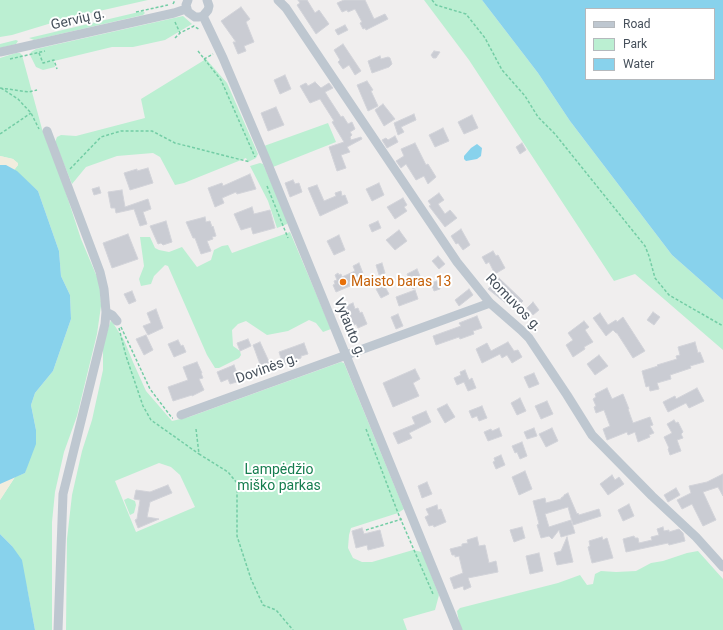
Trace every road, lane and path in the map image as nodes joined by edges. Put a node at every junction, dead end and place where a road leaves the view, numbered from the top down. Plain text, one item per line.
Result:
1 (175, 0) edge
2 (278, 0) edge
3 (432, 0) edge
4 (210, 1) edge
5 (187, 4) edge
6 (172, 6) dead end
7 (203, 16) junction
8 (176, 22) dead end
9 (210, 28) junction
10 (180, 33) junction
11 (175, 38) dead end
12 (198, 51) dead end
13 (0, 52) edge
14 (39, 53) dead end
15 (57, 70) dead end
16 (1, 88) edge
17 (36, 90) dead end
18 (31, 113) junction
19 (43, 130) joint
20 (0, 134) edge
21 (256, 160) dead end
22 (250, 162) dead end
23 (63, 174) junction
24 (265, 181) dead end
25 (288, 237) dead end
26 (490, 303) junction
27 (106, 312) junction
28 (117, 321) junction
29 (723, 326) edge
30 (345, 356) junction
31 (181, 415) joint
32 (365, 427) dead end
33 (196, 429) dead end
34 (199, 454) junction
35 (411, 516) junction
36 (401, 519) junction
37 (366, 530) dead end
38 (723, 567) edge
39 (435, 598) dead end
40 (58, 630) edge
41 (293, 630) edge
42 (458, 630) edge

1 - 6 path
2 - 26 street, Romuvos g.
3 - 29 path
4 - 7 street
5 - 7 street
5 - 13 street, Gervių g.
7 - 9 street, Vytauto g.
8 - 10 path
9 - 10 path
9 - 30 street, Vytauto g.
10 - 11 path
12 - 21 path
14 - 15 path
16 - 17 path
16 - 18 path
18 - 19 path
18 - 20 path
19 - 23 street
22 - 23 path
23 - 27 street
24 - 25 path
26 - 30 street, Dovinės g.
26 - 38 street, Romuvos g.
27 - 28 street
27 - 40 street
28 - 31 path
28 - 34 path
30 - 31 street, Dovinės g.
30 - 35 street, Vytauto g.
32 - 36 path
33 - 34 path
34 - 41 path
35 - 36 path
35 - 42 street, Vytauto g.
36 - 37 path
36 - 39 path

